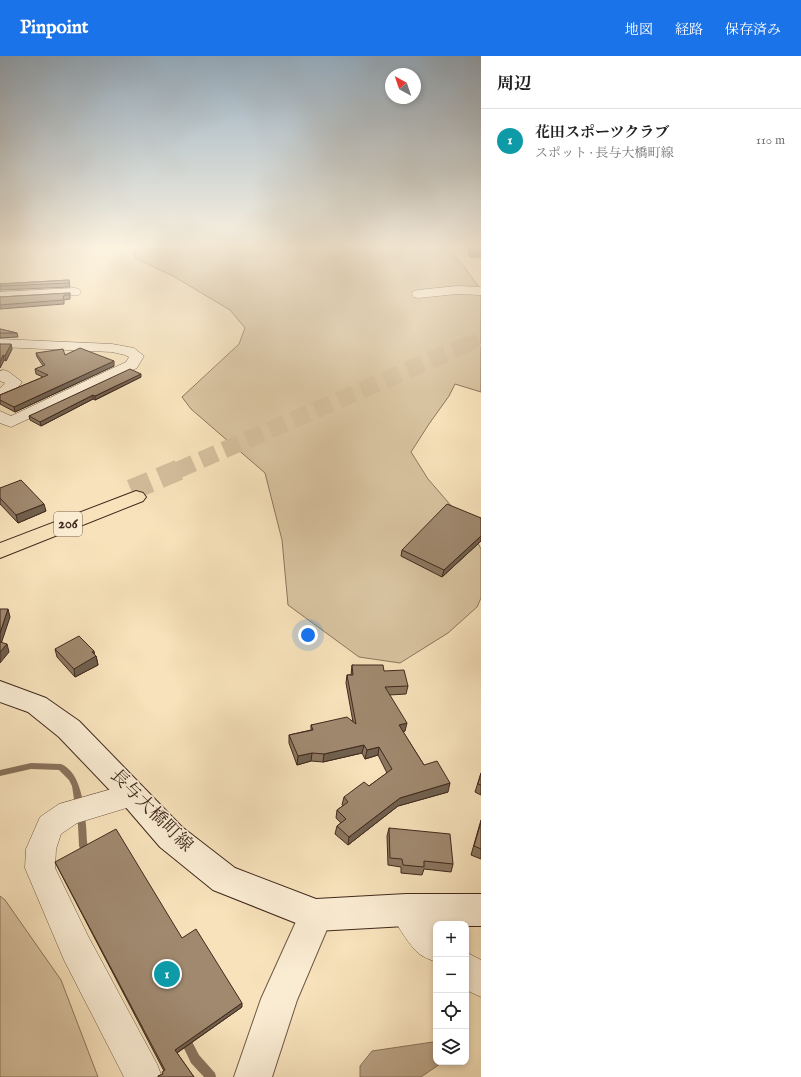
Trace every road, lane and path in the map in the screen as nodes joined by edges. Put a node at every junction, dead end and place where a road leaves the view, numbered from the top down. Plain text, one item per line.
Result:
1 (25, 295) edge
2 (0, 296) edge
3 (0, 343) edge
4 (0, 376) edge
5 (0, 393) edge
6 (0, 416) edge
7 (0, 543) edge
8 (0, 551) edge
9 (0, 691) edge
10 (134, 795) junction
11 (406, 910) junction
12 (481, 910) edge
13 (316, 915) junction
14 (433, 944) edge
15 (469, 971) edge
16 (481, 980) edge
17 (144, 1077) edge
18 (253, 1077) edge

1 - 2 street
3 - 6 street
4 - 5 street
7 - 8 highway, 206
9 - 10 main road, 長与大橋町線
10 - 13 main road, 長与大橋町線
10 - 17 street
11 - 12 main road, 長与大橋町線
11 - 13 main road, 長与大橋町線
11 - 14 street
13 - 18 main road
15 - 16 street

